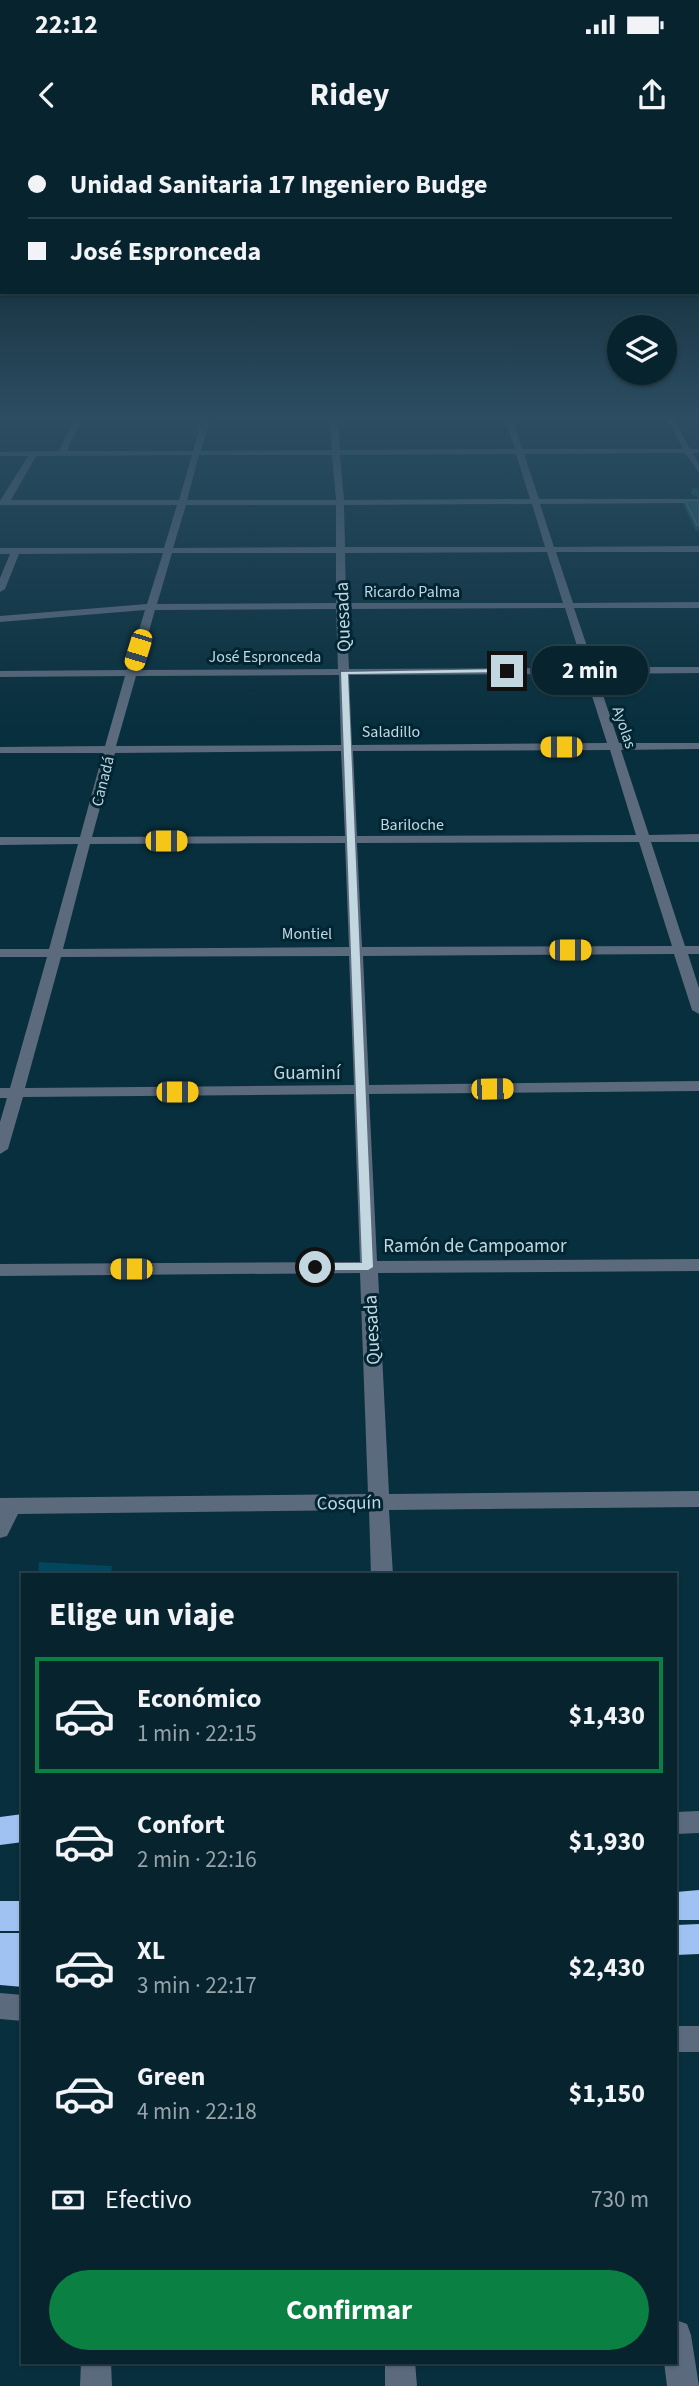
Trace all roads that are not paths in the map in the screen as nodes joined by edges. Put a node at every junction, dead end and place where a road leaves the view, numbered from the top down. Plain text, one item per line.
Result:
1 (177, 519) edge
2 (340, 519) edge
3 (539, 519) edge
4 (699, 549) edge
5 (549, 550) junction
6 (0, 551) edge
7 (16, 551) junction
8 (168, 551) junction
9 (340, 551) junction
10 (0, 589) edge
11 (567, 605) junction
12 (699, 605) edge
13 (151, 607) junction
14 (341, 607) junction
15 (0, 619) edge
16 (589, 670) junction
17 (699, 670) edge
18 (132, 672) junction
19 (344, 672) junction
20 (0, 674) edge
21 (615, 746) junction
22 (346, 747) junction
23 (699, 747) edge
24 (110, 749) junction
25 (0, 750) edge
26 (645, 838) junction
27 (699, 838) edge
28 (350, 840) junction
29 (0, 841) edge
30 (87, 841) junction
31 (678, 950) junction
32 (699, 950) edge
33 (354, 951) junction
34 (0, 953) edge
35 (53, 953) junction
36 (699, 1010) edge
37 (699, 1086) edge
38 (363, 1091) junction
39 (8, 1093) edge
40 (0, 1149) edge
41 (699, 1265) edge
42 (368, 1267) junction
43 (0, 1270) edge
44 (699, 1499) edge
45 (379, 1502) junction
46 (6, 1506) edge
47 (0, 1530) edge
48 (382, 1573) edge
49 (677, 1822) edge
50 (699, 1822) edge
51 (21, 1828) edge
52 (0, 1830) edge
53 (699, 1905) edge
54 (677, 1906) edge
55 (0, 1916) edge
56 (21, 1916) edge
57 (699, 1939) edge
58 (677, 1940) edge
59 (0, 1948) edge
60 (21, 1948) edge
61 (0, 1969) edge
62 (21, 1971) edge
63 (0, 2007) edge
64 (21, 2008) edge
65 (677, 2039) edge
66 (699, 2039) edge
67 (677, 2344) edge
68 (96, 2364) edge
69 (401, 2364) edge
70 (96, 2386) edge
71 (401, 2386) edge
72 (682, 2386) edge

1 - 8 street, Canadá
2 - 9 street, Quesada
3 - 5 street, Ayolas
4 - 5 street
5 - 9 street
5 - 11 street, Ayolas
6 - 7 street
7 - 8 street
7 - 10 street
8 - 9 street
8 - 13 street, Canadá
9 - 14 street, Quesada
11 - 12 street, Ricardo Palma
11 - 14 street, Ricardo Palma
11 - 16 street, Ayolas
13 - 14 street, Ricardo Palma
13 - 15 street, Ricardo Palma
13 - 18 street, Canadá
14 - 19 street, Quesada
16 - 17 street, José Espronceda
16 - 19 street, José Espronceda
16 - 21 street, Ayolas
18 - 19 street, José Espronceda
18 - 20 street, José Espronceda
18 - 24 street, Canadá
19 - 22 street, Quesada
21 - 22 street, Saladillo
21 - 23 street, Saladillo
21 - 26 street, Ayolas
22 - 24 street, Saladillo
22 - 28 street, Quesada
24 - 25 street, Saladillo
24 - 30 street, Canadá
26 - 27 street, Bariloche
26 - 28 street, Bariloche
26 - 31 street, Ayolas
28 - 30 street, Bariloche
28 - 33 street, Quesada
29 - 30 street, Bariloche
30 - 35 street, Canadá
31 - 32 street, Montiel
31 - 33 street, Montiel
31 - 36 street, Ayolas
33 - 35 street, Montiel
33 - 38 street, Quesada
34 - 35 street, Montiel
35 - 39 street, Canadá
37 - 38 street, Guaminí
38 - 39 street, Guaminí
38 - 42 street, Quesada
39 - 40 street, Canadá
41 - 42 street, Ramón de Campoamor
42 - 43 street, Ramón de Campoamor
42 - 45 street, Quesada
44 - 45 street, Cosquín
45 - 46 street, Cosquín
45 - 48 street, Quesada
46 - 47 street
49 - 50 street
51 - 52 highway
53 - 54 highway
55 - 56 highway
57 - 58 highway
59 - 60 highway
61 - 62 highway
63 - 64 street
65 - 66 street
67 - 72 street
68 - 70 street
69 - 71 street

